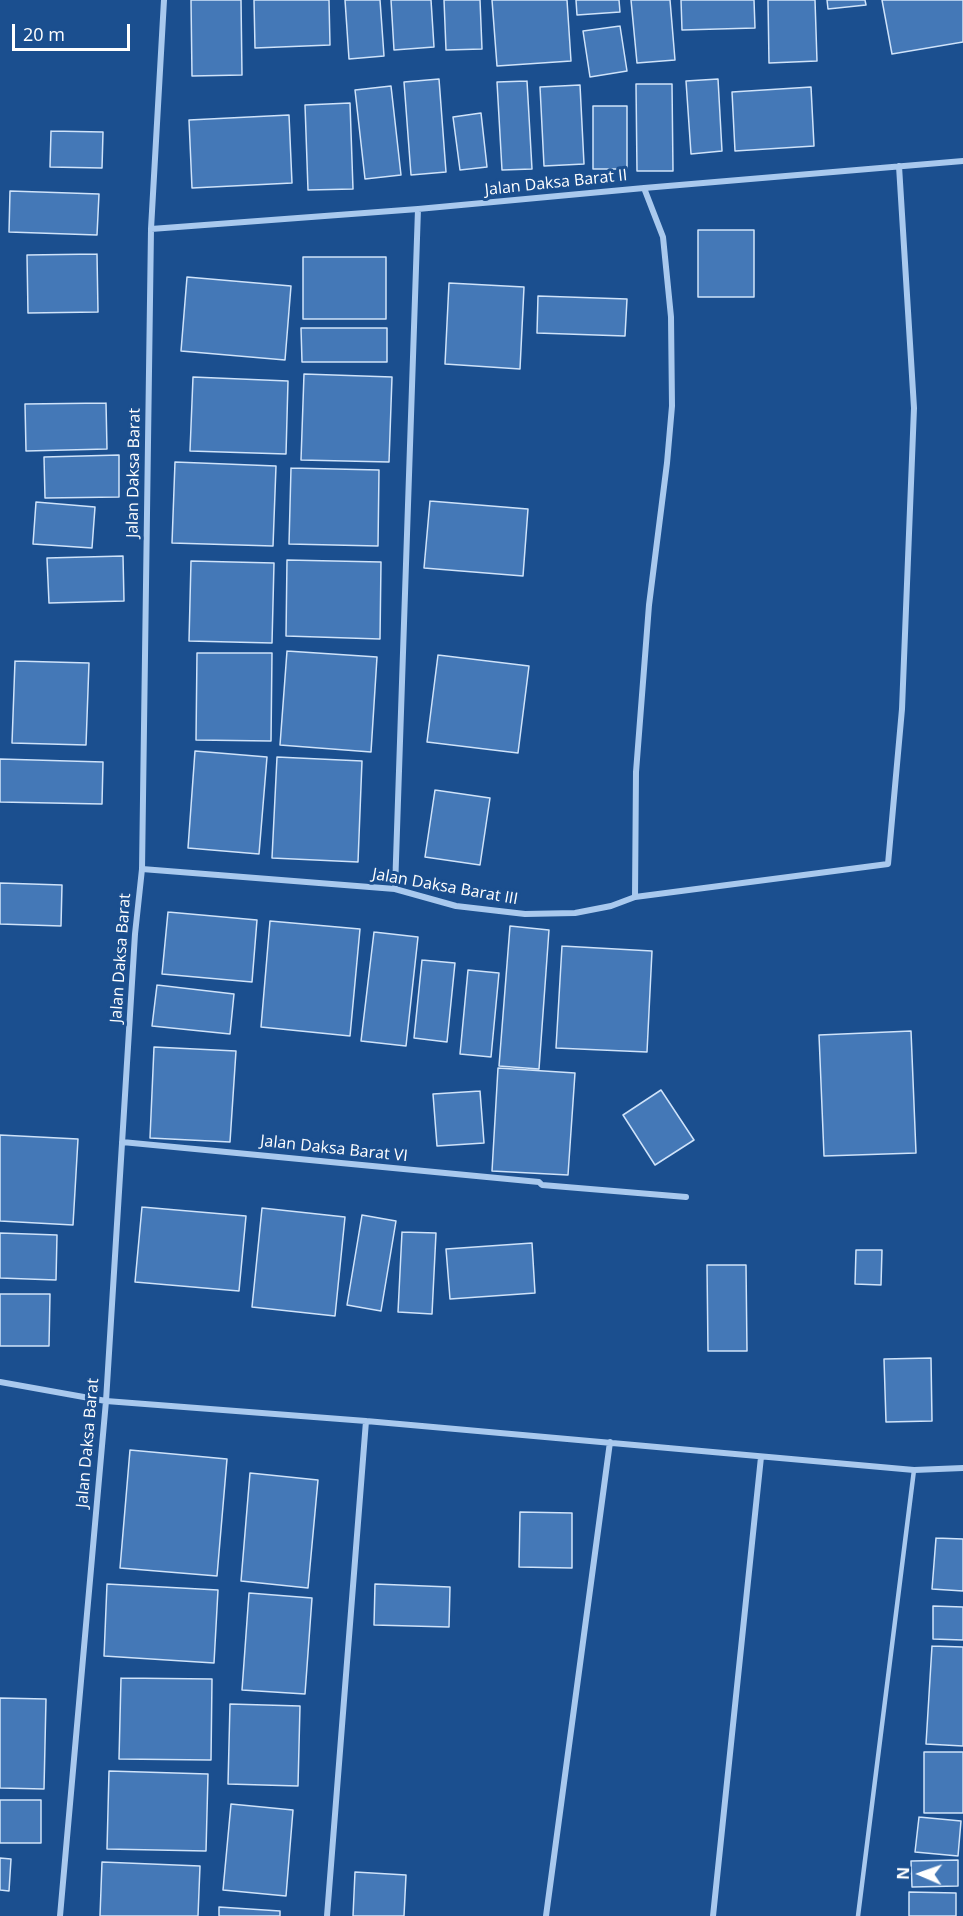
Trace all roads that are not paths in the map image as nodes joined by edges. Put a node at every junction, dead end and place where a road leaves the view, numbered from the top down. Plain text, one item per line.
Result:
1 (164, 0) edge
2 (963, 161) edge
3 (899, 166) junction
4 (644, 188) junction
5 (418, 209) junction
6 (151, 229) junction
7 (142, 869) junction
8 (395, 889) junction
9 (634, 897) junction
10 (122, 1142) junction
11 (686, 1197) dead end
12 (0, 1382) edge
13 (106, 1401) junction
14 (366, 1420) junction
15 (610, 1442) junction
16 (761, 1457) junction
17 (963, 1468) edge
18 (914, 1470) junction
19 (60, 1916) edge
20 (327, 1916) edge
21 (546, 1916) edge
22 (713, 1916) edge
23 (858, 1916) edge

1 - 6 street, Jalan Daksa Barat
2 - 3 street, Jalan Daksa Barat II
3 - 4 street, Jalan Daksa Barat II
3 - 9 street, Jalan Daksa Barat III
4 - 5 street, Jalan Daksa Barat II
4 - 9 street
5 - 6 street, Jalan Daksa Barat II
5 - 8 street
6 - 7 street, Jalan Daksa Barat
7 - 8 street, Jalan Daksa Barat III
7 - 10 street, Jalan Daksa Barat
8 - 9 street, Jalan Daksa Barat III
10 - 11 street, Jalan Daksa Barat VI
10 - 13 street, Jalan Daksa Barat
12 - 13 street
13 - 14 street
13 - 19 street, Jalan Daksa Barat
14 - 15 street
14 - 20 street
15 - 16 street
15 - 21 street
16 - 18 street
16 - 22 street
17 - 18 street
18 - 23 lane

